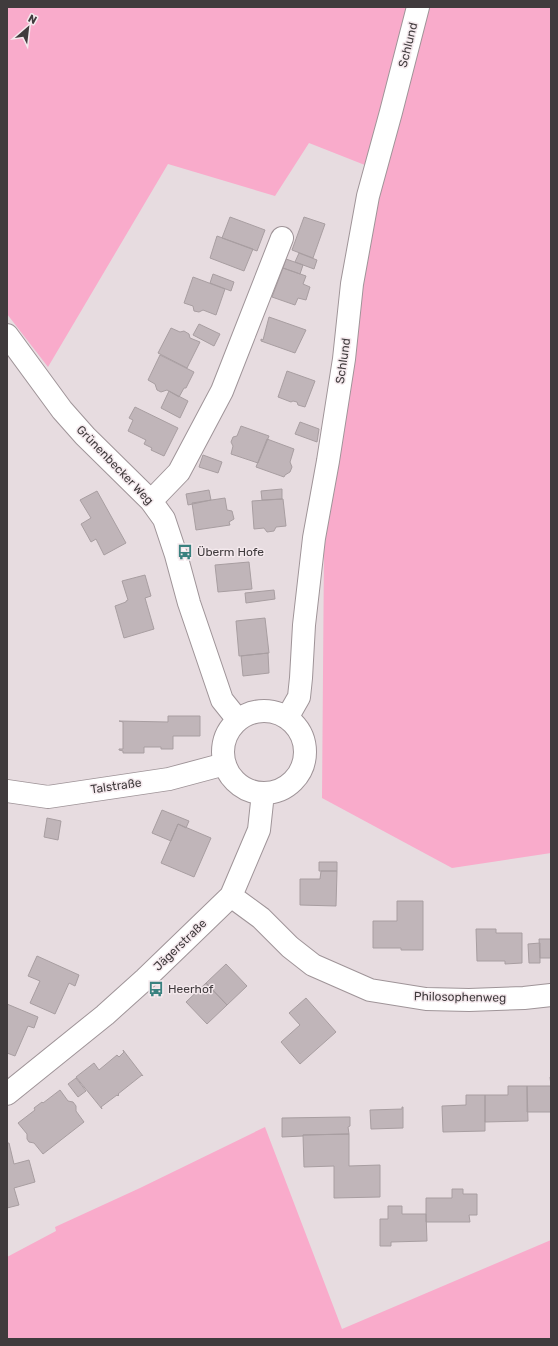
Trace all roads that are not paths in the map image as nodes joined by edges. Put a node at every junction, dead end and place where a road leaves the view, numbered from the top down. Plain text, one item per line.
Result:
1 (418, 7) edge
2 (282, 238) dead end
3 (7, 335) edge
4 (151, 501) junction
5 (287, 718) junction
6 (238, 720) junction
7 (224, 764) junction
8 (7, 791) edge
9 (263, 793) junction
10 (232, 896) junction
11 (551, 995) edge
12 (7, 1094) edge

1 - 5 street, Schlund
2 - 4 street
3 - 4 street, Grünenbecker Weg
4 - 6 street, Grünenbecker Weg
5 - 6 street
5 - 9 street
6 - 7 street
7 - 8 street, Talstraße
7 - 9 street
9 - 10 street, Jägerstraße
10 - 11 street, Philosophenweg
10 - 12 street, Jägerstraße

